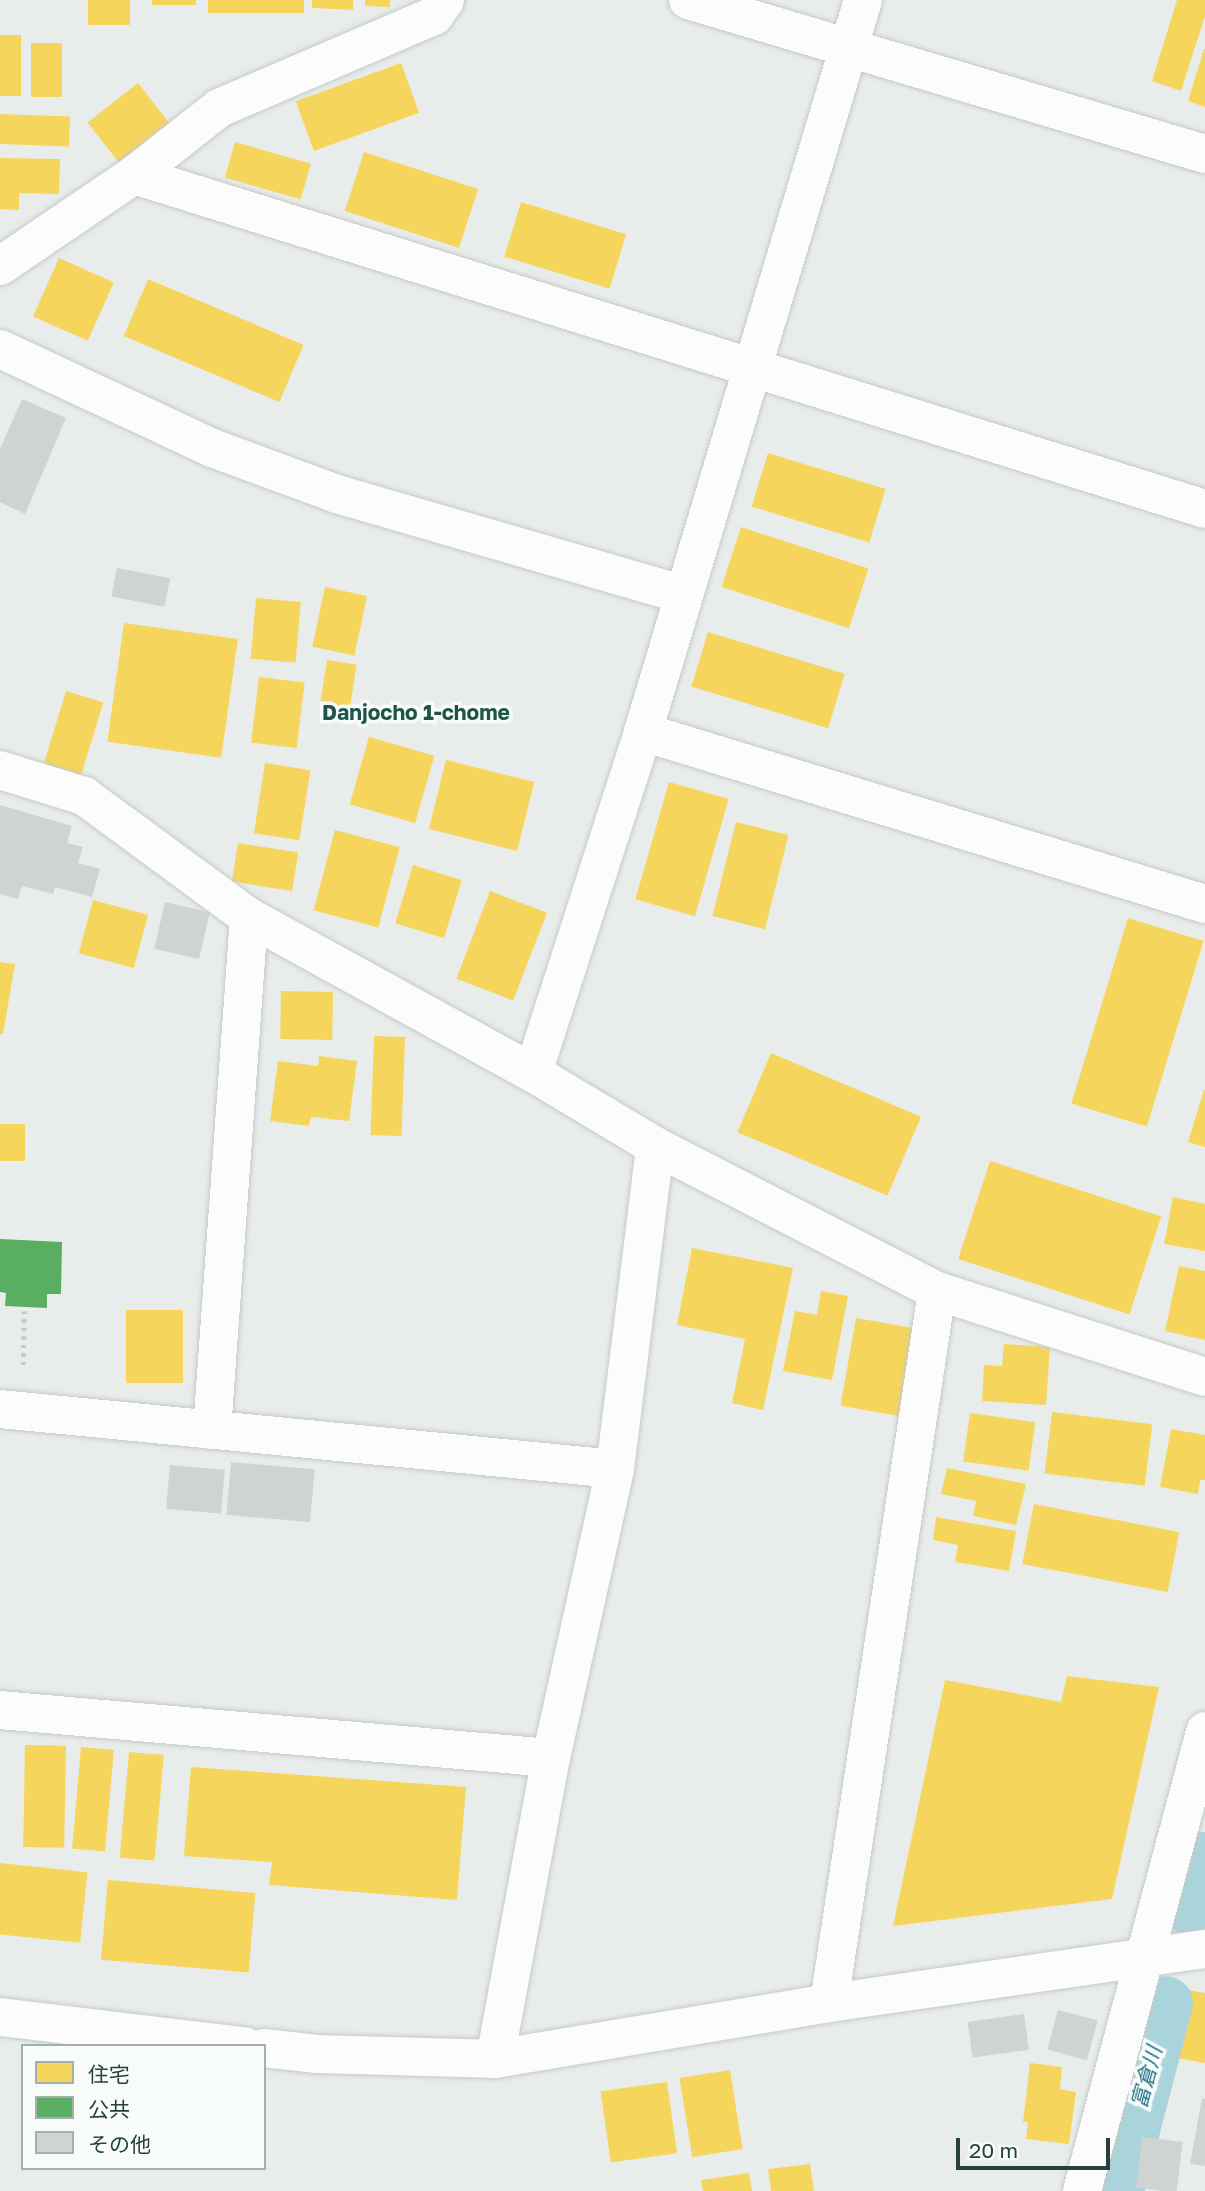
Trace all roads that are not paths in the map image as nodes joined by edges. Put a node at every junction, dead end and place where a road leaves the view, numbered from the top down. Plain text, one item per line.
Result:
1 (445, 0) edge
2 (688, 0) edge
3 (863, 0) edge
4 (849, 50) junction
5 (1205, 154) edge
6 (134, 175) junction
7 (0, 266) edge
8 (0, 349) edge
9 (752, 369) junction
10 (1205, 509) edge
11 (684, 595) junction
12 (643, 732) junction
13 (0, 770) edge
14 (1205, 904) edge
15 (249, 917) junction
16 (533, 1073) junction
17 (655, 1146) junction
18 (937, 1291) junction
19 (1205, 1377) edge
20 (11, 1410) edge
21 (212, 1430) junction
22 (615, 1469) junction
23 (0, 1710) edge
24 (1205, 1731) edge
25 (551, 1758) junction
26 (1205, 1949) edge
27 (1146, 1956) junction
28 (830, 2003) junction
29 (0, 2017) edge
30 (228, 2044) edge
31 (266, 2048) edge
32 (495, 2059) junction
33 (1082, 2191) edge

1 - 6 street
2 - 4 street
3 - 4 street
4 - 5 street
4 - 9 street
6 - 7 street
6 - 9 street
8 - 11 street
9 - 10 street
9 - 11 street
11 - 12 street
12 - 14 street
12 - 16 street
13 - 15 street
15 - 16 street
15 - 21 street
16 - 17 street
17 - 18 street
17 - 22 street
18 - 19 street
18 - 28 street
20 - 21 street
21 - 22 street
22 - 25 street
23 - 25 street
24 - 27 street
25 - 32 street
26 - 27 street
27 - 28 street
27 - 33 street
28 - 32 street
29 - 30 street
31 - 32 street

